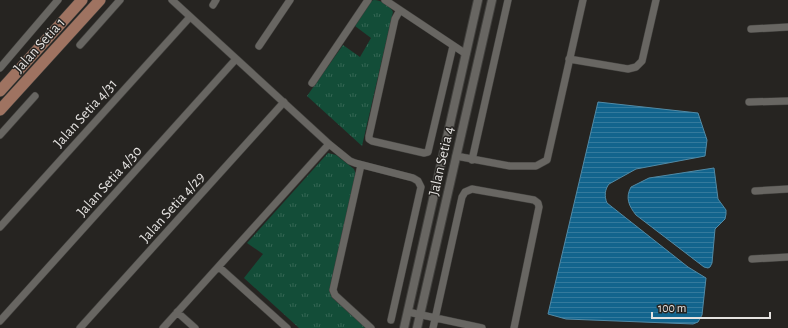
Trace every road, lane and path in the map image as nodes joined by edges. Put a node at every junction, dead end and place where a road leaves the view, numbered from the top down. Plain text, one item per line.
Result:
1 (58, 0) edge
2 (82, 0) edge
3 (100, 0) edge
4 (120, 0) edge
5 (172, 0) edge
6 (290, 0) edge
7 (368, 0) edge
8 (385, 0) edge
9 (478, 0) edge
10 (492, 0) edge
11 (508, 0) edge
12 (584, 0) edge
13 (656, 0) edge
14 (400, 10) junction
15 (190, 17) junction
16 (788, 27) edge
17 (751, 29) dead end
18 (80, 45) dead end
19 (259, 46) dead end
20 (453, 46) junction
21 (466, 54) junction
22 (236, 59) junction
23 (569, 59) junction
24 (0, 68) edge
25 (312, 83) dead end
26 (0, 91) edge
27 (35, 96) dead end
28 (788, 101) edge
29 (284, 102) junction
30 (749, 102) dead end
31 (0, 110) edge
32 (0, 135) edge
33 (329, 144) junction
34 (456, 156) junction
35 (472, 160) junction
36 (360, 165) junction
37 (788, 189) edge
38 (755, 191) dead end
39 (0, 227) edge
40 (788, 257) edge
41 (752, 259) dead end
42 (219, 267) junction
43 (177, 312) junction
44 (408, 312) junction
45 (420, 314) junction
46 (436, 318) junction
47 (391, 320) dead end
48 (0, 321) edge
49 (80, 328) edge
50 (163, 328) edge
51 (195, 328) edge
52 (287, 328) edge
53 (371, 328) edge
54 (404, 328) edge
55 (417, 328) edge
56 (434, 328) edge
57 (482, 328) edge
58 (514, 328) edge

1 - 24 street
2 - 26 main road, Jalan Setia 1
3 - 31 main road, Jalan Setia 1
4 - 18 street
5 - 15 street
6 - 19 street
7 - 25 street
8 - 14 street
9 - 21 street, Jalan Setia 4
10 - 34 street, Jalan Setia 4
11 - 35 street
12 - 23 street
13 - 23 street
14 - 20 street
14 - 20 street
15 - 22 street
15 - 39 street, Jalan Setia 4/31
16 - 17 street
20 - 21 street
21 - 44 street, Jalan Setia 4
22 - 29 street
22 - 48 street, Jalan Setia 4/30
23 - 35 street
27 - 32 street
28 - 30 street
29 - 33 street
29 - 49 street, Jalan Setia 4/29
33 - 36 street
33 - 42 street
34 - 35 street
34 - 45 street, Jalan Setia 4
36 - 47 street
36 - 53 street
37 - 38 street
40 - 41 street
42 - 43 street
42 - 52 street
43 - 50 street
43 - 51 street
44 - 45 street
44 - 54 street, Jalan Setia 4
45 - 46 street
45 - 55 street, Jalan Setia 4
46 - 56 street
46 - 57 street
46 - 58 street

